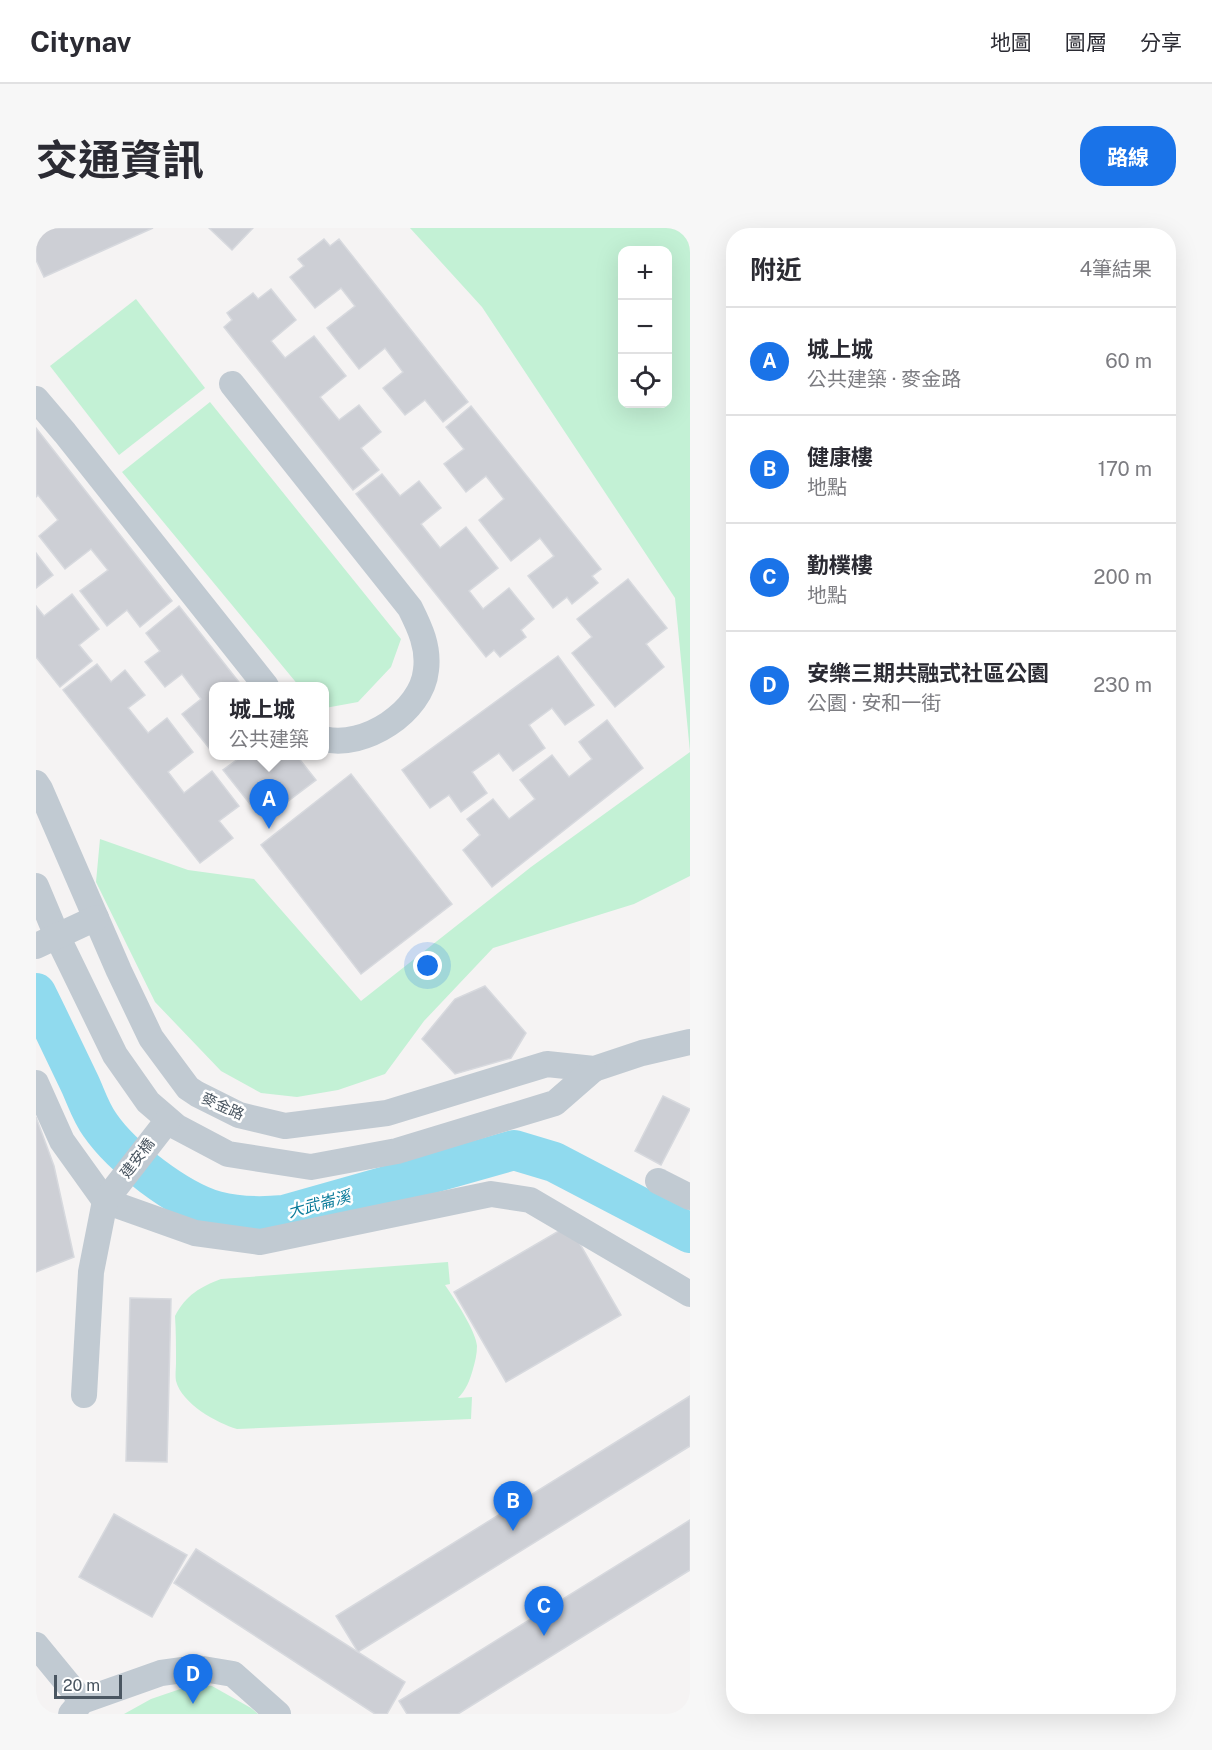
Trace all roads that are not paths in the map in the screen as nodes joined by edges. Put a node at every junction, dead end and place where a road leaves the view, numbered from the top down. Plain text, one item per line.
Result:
1 (232, 384) dead end
2 (36, 399) edge
3 (262, 682) edge
4 (329, 740) edge
5 (36, 783) edge
6 (36, 886) edge
7 (96, 918) junction
8 (46, 941) edge
9 (690, 1042) edge
10 (594, 1069) junction
11 (36, 1083) edge
12 (162, 1126) junction
13 (658, 1182) dead end
14 (111, 1193) junction
15 (690, 1197) edge
16 (690, 1294) edge
17 (84, 1395) dead end
18 (36, 1645) edge
19 (77, 1708) edge
20 (278, 1714) edge

1 - 4 street
2 - 3 street
5 - 7 street, 麥金路
6 - 8 street, 麥金路
7 - 8 street
7 - 10 street, 麥金路
8 - 12 street, 麥金路
9 - 10 street, 麥金路
10 - 12 street, 麥金路
11 - 14 street
12 - 14 street, 建安橋
13 - 15 street
14 - 16 street
14 - 17 street
18 - 19 street
19 - 20 street

